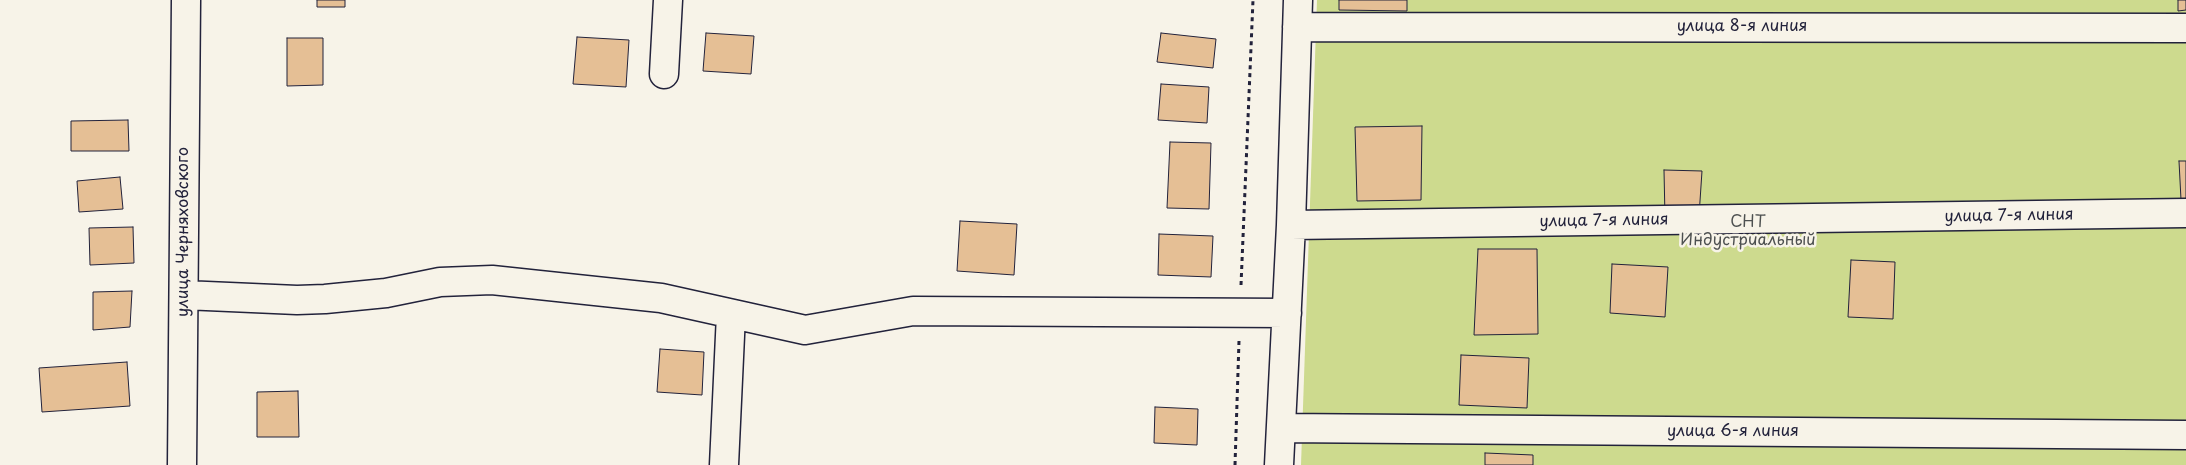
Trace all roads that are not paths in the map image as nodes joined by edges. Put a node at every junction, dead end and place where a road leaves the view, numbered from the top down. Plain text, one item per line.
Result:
1 (186, 0) edge
2 (668, 0) edge
3 (1298, 0) edge
4 (1297, 27) junction
5 (2186, 28) edge
6 (664, 74) dead end
7 (2186, 213) edge
8 (1291, 226) junction
9 (184, 295) junction
10 (1287, 313) junction
11 (731, 314) junction
12 (1280, 428) junction
13 (2186, 435) edge
14 (182, 465) edge
15 (724, 465) edge
16 (1279, 465) edge

1 - 9 street, улица Черняховского
2 - 6 street
3 - 4 street
4 - 5 street, улица 8-я линия
4 - 8 street
7 - 8 street, улица 7-я линия
8 - 10 street
9 - 11 street
9 - 14 street, улица Черняховского
10 - 11 street
10 - 12 street
11 - 15 street
12 - 13 street, улица 6-я линия
12 - 16 street

